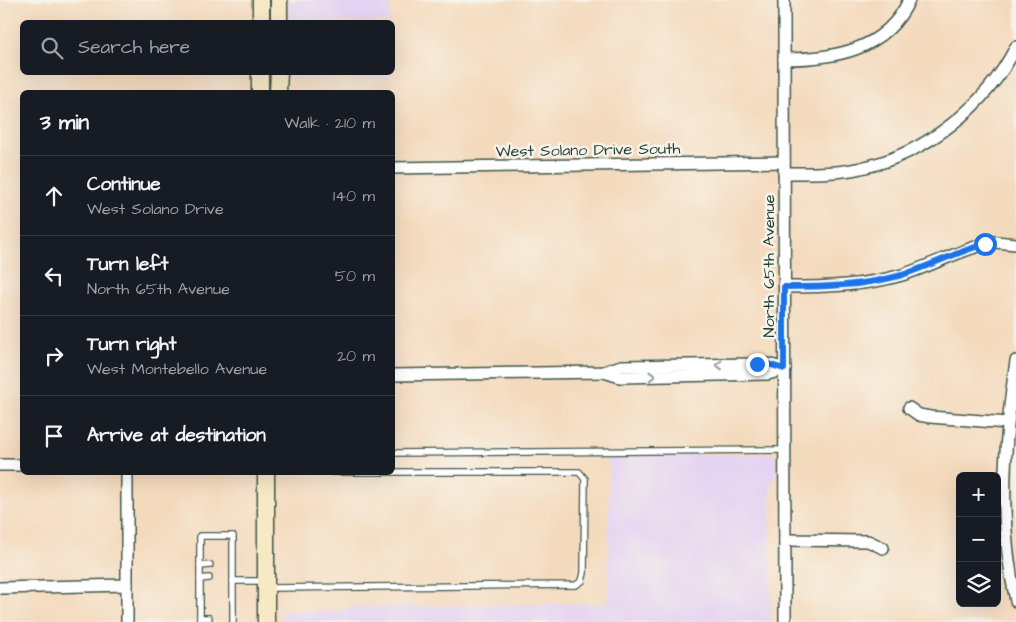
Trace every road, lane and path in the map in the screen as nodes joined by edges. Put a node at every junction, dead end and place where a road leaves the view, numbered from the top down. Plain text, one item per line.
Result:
1 (261, 0) edge
2 (279, 0) edge
3 (784, 0) edge
4 (909, 0) edge
5 (261, 20) edge
6 (279, 20) edge
7 (1016, 47) edge
8 (784, 59) junction
9 (260, 75) edge
10 (278, 75) edge
11 (260, 90) edge
12 (278, 90) edge
13 (395, 168) edge
14 (784, 168) junction
15 (1016, 244) edge
16 (784, 287) junction
17 (1016, 361) edge
18 (784, 369) junction
19 (395, 375) edge
20 (909, 408) dead end
21 (1008, 423) junction
22 (785, 450) junction
23 (395, 453) edge
24 (0, 465) edge
25 (20, 465) edge
26 (395, 472) edge
27 (127, 475) edge
28 (266, 475) edge
29 (785, 540) junction
30 (883, 548) dead end
31 (210, 565) dead end
32 (225, 565) dead end
33 (233, 565) junction
34 (200, 566) junction
35 (209, 578) dead end
36 (226, 578) dead end
37 (200, 579) junction
38 (233, 580) junction
39 (127, 585) junction
40 (266, 585) junction
41 (0, 588) edge
42 (1016, 601) edge
43 (209, 618) dead end
44 (225, 618) dead end
45 (200, 620) edge
46 (233, 620) edge
47 (127, 622) edge
48 (266, 622) edge
49 (785, 622) edge

1 - 5 main road
2 - 6 main road
3 - 8 street, North 65th Avenue
4 - 8 street
7 - 14 street, West Solano Drive South
8 - 14 street, North 65th Avenue
9 - 11 main road
10 - 12 main road
13 - 14 street, West Solano Drive South
14 - 16 street, North 65th Avenue
15 - 16 street
16 - 18 street, North 65th Avenue
17 - 21 street
18 - 19 street
18 - 22 street, North 65th Avenue
20 - 21 street
21 - 42 street
22 - 23 lane
22 - 29 street, North 65th Avenue
24 - 25 street
26 - 40 lane
27 - 39 street
28 - 40 main road
29 - 30 street
29 - 49 street, North 65th Avenue
31 - 34 lane
32 - 33 lane
33 - 34 lane
33 - 38 lane
34 - 37 lane
35 - 37 lane
36 - 38 lane
37 - 45 lane
38 - 40 lane
38 - 46 lane
39 - 41 street
39 - 47 street
40 - 48 main road
43 - 45 lane
44 - 46 lane

